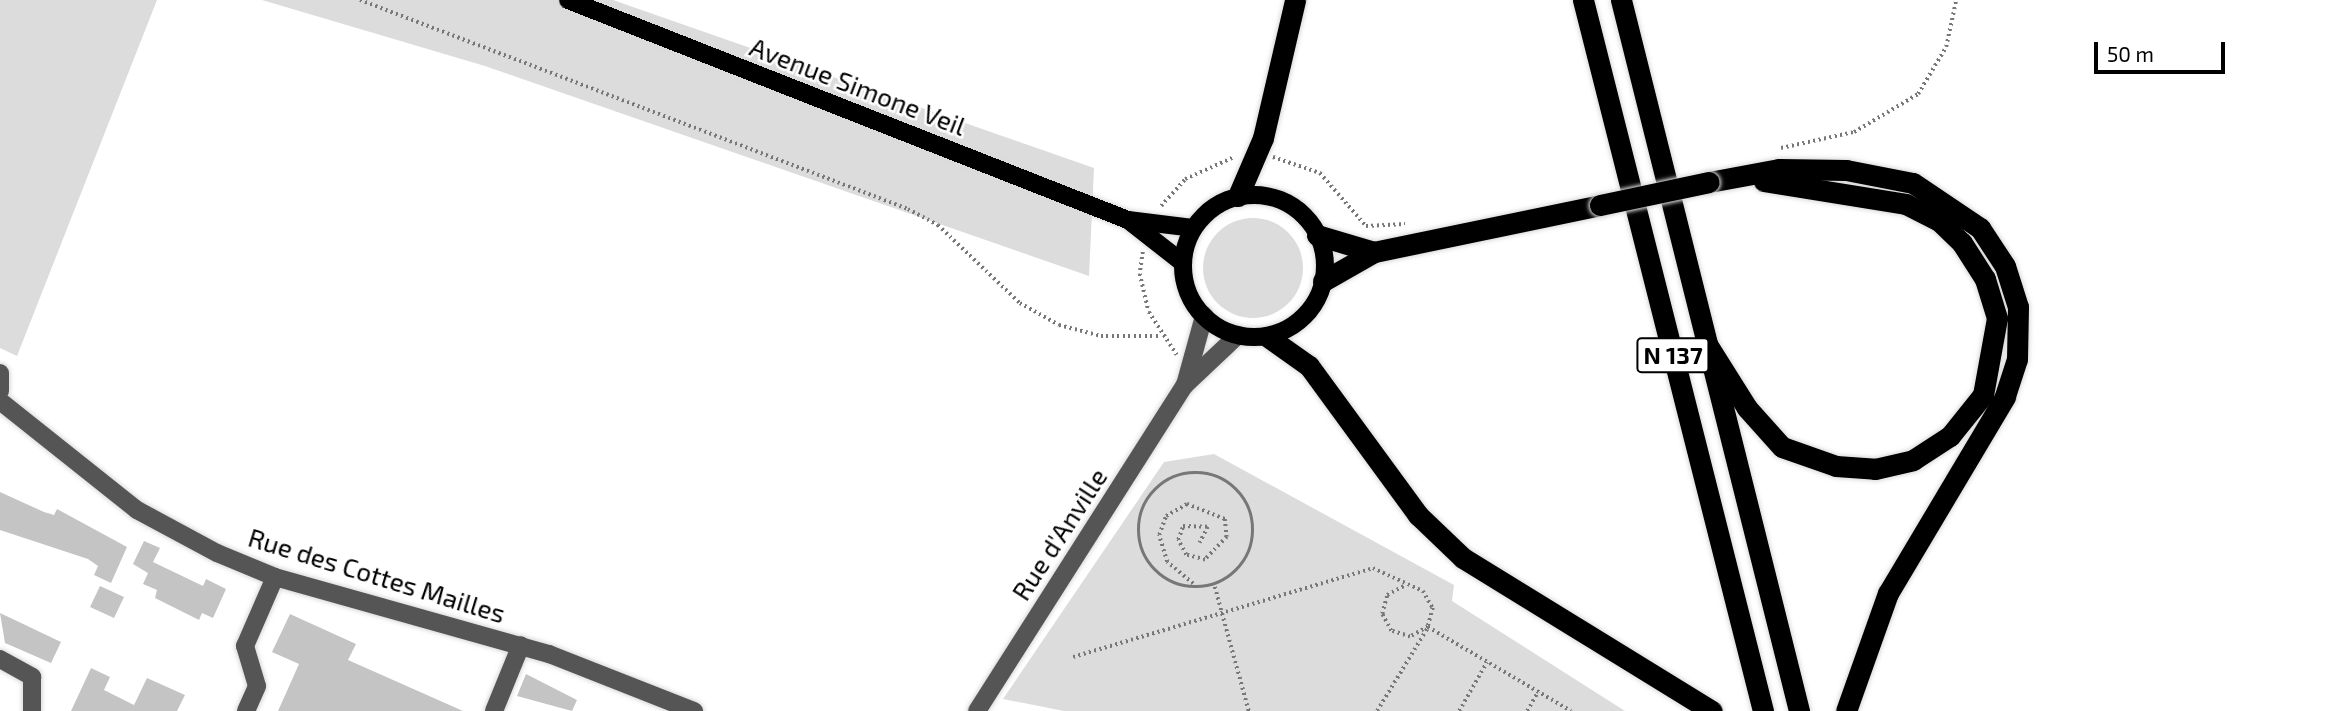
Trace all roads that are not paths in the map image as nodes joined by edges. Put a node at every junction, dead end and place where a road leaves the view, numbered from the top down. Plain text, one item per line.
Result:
1 (568, 0) edge
2 (1295, 0) edge
3 (1583, 0) edge
4 (1621, 0) edge
5 (1735, 178) junction
6 (1238, 196) junction
7 (1128, 220) junction
8 (1193, 228) junction
9 (1317, 235) junction
10 (1374, 252) junction
11 (1183, 263) junction
12 (1323, 281) junction
13 (1204, 316) junction
14 (1238, 335) junction
15 (1268, 337) junction
16 (1705, 341) junction
17 (0, 373) edge
18 (1185, 385) junction
19 (0, 391) edge
20 (0, 401) edge
21 (275, 577) junction
22 (521, 645) junction
23 (0, 659) edge
24 (33, 711) edge
25 (246, 711) edge
26 (494, 711) edge
27 (694, 711) edge
28 (977, 711) edge
29 (1712, 711) edge
30 (1763, 711) edge
31 (1799, 711) edge
32 (1846, 711) edge

1 - 7 main road, Avenue Simone Veil
2 - 6 highway
3 - 30 highway, N 137
4 - 16 highway, N 137
5 - 10 highway, bridge
5 - 16 highway
5 - 32 highway
6 - 8 main road
6 - 9 main road
7 - 8 main road, Avenue Simone Veil
7 - 11 main road, Avenue Simone Veil
8 - 11 main road
9 - 10 highway
9 - 12 main road
10 - 12 highway
11 - 13 main road
12 - 15 main road
13 - 14 main road
13 - 18 street, Rue d'Anville
14 - 15 main road
14 - 18 street, Rue d'Anville
15 - 29 highway
16 - 31 highway, N 137
17 - 19 street
18 - 28 street, Rue d'Anville
20 - 21 street, Rue des Cottes Mailles
21 - 22 street, Rue des Cottes Mailles
21 - 25 street
22 - 26 street
22 - 27 street, Rue des Cottes Mailles
23 - 24 street

